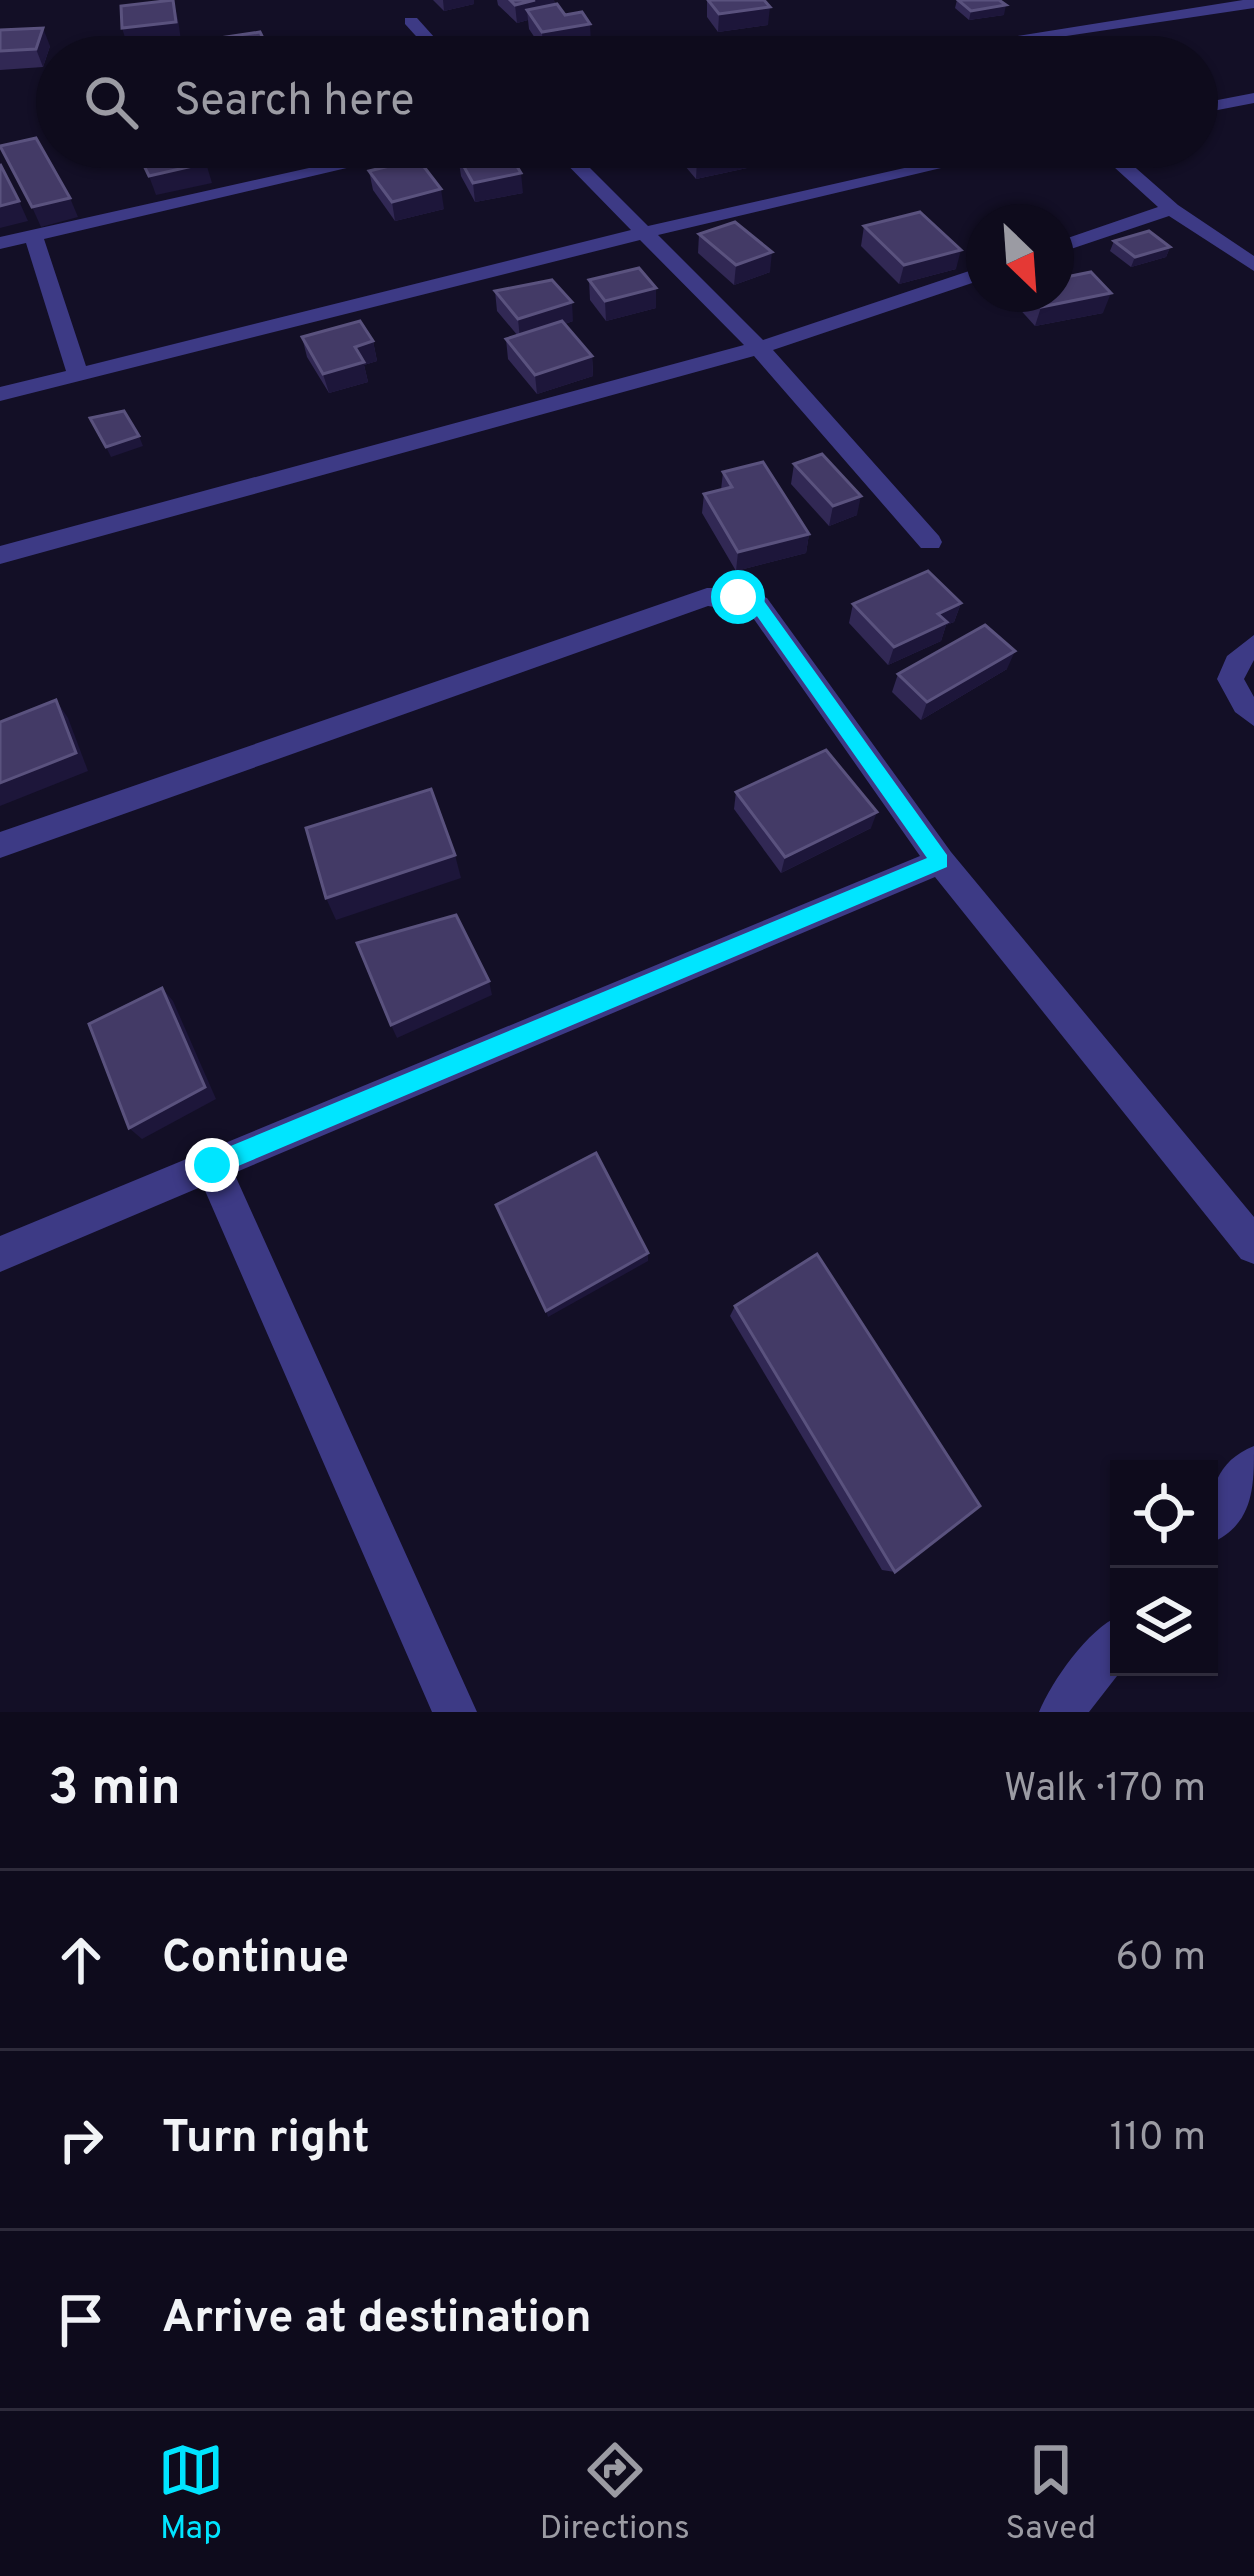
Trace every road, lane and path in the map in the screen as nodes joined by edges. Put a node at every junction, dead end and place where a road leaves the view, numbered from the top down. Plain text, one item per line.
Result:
1 (1254, 3) edge
2 (411, 21) dead end
3 (425, 36) edge
4 (1021, 36) edge
5 (1254, 98) edge
6 (1218, 106) edge
7 (333, 168) edge
8 (580, 168) edge
9 (929, 168) edge
10 (1125, 168) edge
11 (1171, 209) junction
12 (643, 233) junction
13 (33, 235) junction
14 (1074, 242) edge
15 (0, 243) edge
16 (1254, 265) edge
17 (966, 278) edge
18 (759, 349) junction
19 (78, 374) junction
20 (0, 394) edge
21 (930, 542) dead end
22 (0, 556) edge
23 (1254, 645) edge
24 (1254, 716) edge
25 (0, 845) edge
26 (940, 861) junction
27 (212, 1165) junction
28 (1254, 1246) edge
29 (0, 1254) edge
30 (1254, 1466) edge
31 (1218, 1512) edge
32 (1110, 1649) edge
33 (455, 1712) edge
34 (1061, 1712) edge

1 - 4 street
2 - 3 street
5 - 6 street
7 - 13 street
8 - 12 street
9 - 12 street
10 - 11 street
11 - 14 street
11 - 16 street
12 - 18 street
12 - 19 street
13 - 15 street
13 - 19 street
17 - 18 street
18 - 21 street
18 - 22 street
19 - 20 street
23 - 24 street
25 - 26 street
26 - 27 street
26 - 28 street
27 - 29 street
27 - 33 street
30 - 31 street
32 - 34 street

